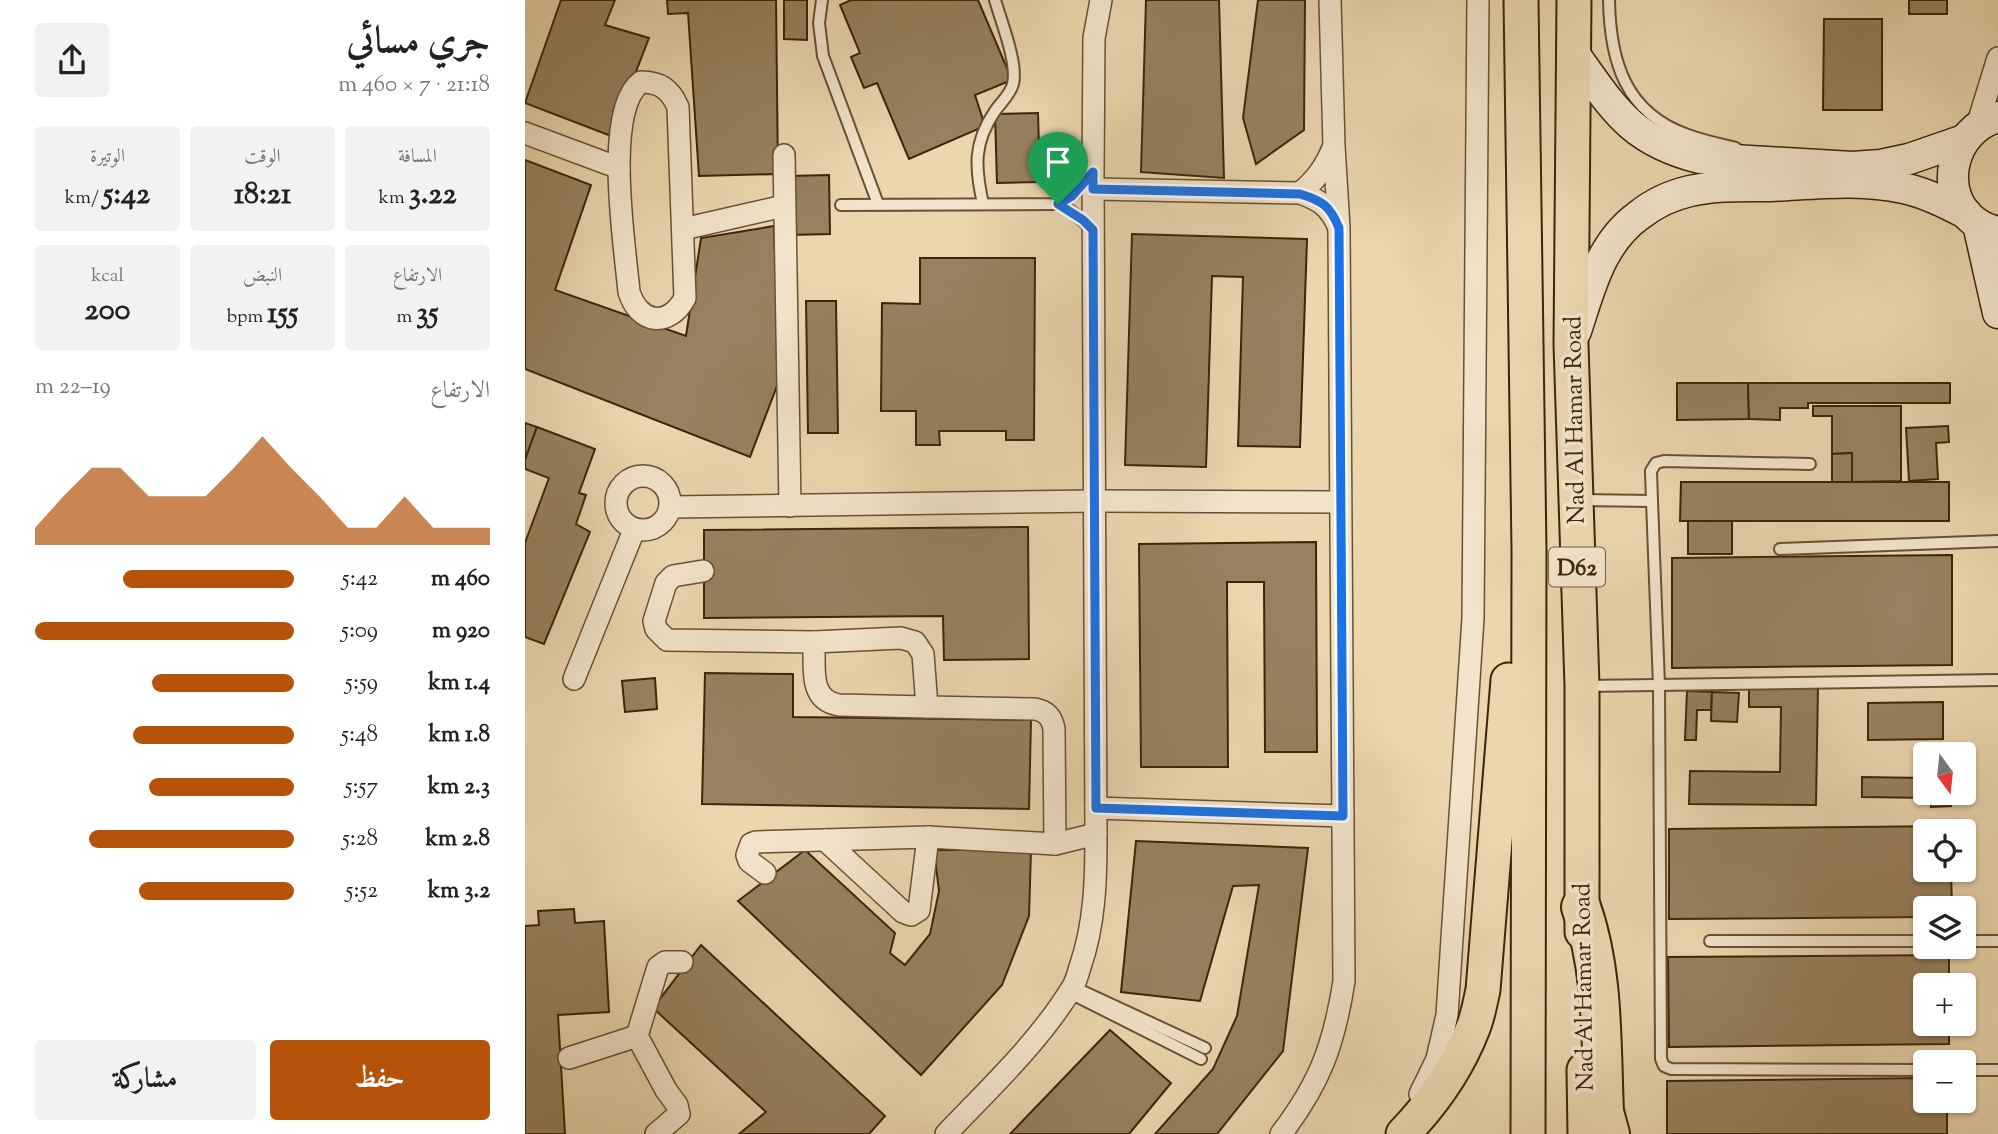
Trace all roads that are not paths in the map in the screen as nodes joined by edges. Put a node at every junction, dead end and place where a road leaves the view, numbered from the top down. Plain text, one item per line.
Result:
1 (822, 0) edge
2 (995, 0) edge
3 (1084, 0) edge
4 (1101, 0) edge
5 (1330, 0) edge
6 (1478, 0) edge
7 (1521, 0) edge
8 (1574, 0) edge
9 (1609, 0) edge
10 (1094, 38) junction
11 (1575, 55) junction
12 (1998, 58) edge
13 (1979, 128) edge
14 (525, 133) edge
15 (1334, 146) junction
16 (784, 155) dead end
17 (1800, 163) junction
18 (619, 168) junction
19 (1093, 181) junction
20 (1300, 194) junction
21 (878, 204) junction
22 (983, 204) junction
23 (1058, 204) junction
24 (841, 205) dead end
25 (785, 206) junction
26 (1981, 224) edge
27 (1339, 228) junction
28 (683, 229) junction
29 (1093, 230) junction
30 (1998, 313) edge
31 (1571, 344) junction
32 (1810, 464) dead end
33 (1574, 500) junction
34 (1095, 501) junction
35 (1652, 501) junction
36 (1340, 502) junction
37 (790, 506) junction
38 (671, 507) junction
39 (634, 530) junction
40 (1998, 541) edge
41 (1780, 549) dead end
42 (1529, 550) junction
43 (703, 571) dead end
44 (814, 642) junction
45 (574, 679) dead end
46 (1998, 680) edge
47 (1659, 685) junction
48 (1582, 686) junction
49 (927, 707) junction
50 (1096, 808) junction
51 (1343, 816) junction
52 (1096, 834) junction
53 (928, 837) junction
54 (825, 840) junction
55 (1055, 844) junction
56 (765, 873) dead end
57 (1581, 907) junction
58 (1710, 940) dead end
59 (1913, 941) edge
60 (1976, 941) edge
61 (1998, 941) edge
62 (682, 962) dead end
63 (1071, 990) junction
64 (637, 1037) junction
65 (1203, 1054) dead end
66 (569, 1058) dead end
67 (1913, 1070) edge
68 (1976, 1070) edge
69 (1998, 1070) edge
70 (656, 1134) edge
71 (946, 1134) edge
72 (1281, 1134) edge
73 (1397, 1134) edge
74 (1403, 1134) edge
75 (1528, 1134) edge
76 (1585, 1134) edge
77 (1610, 1134) edge

1 - 21 lane
2 - 22 lane
3 - 10 street
4 - 10 street
5 - 15 street
6 - 73 street
7 - 42 main road, Nad Al Hamar Road / D62
8 - 11 main road, Nad Al Hamar Road / D62
9 - 17 lane
10 - 19 street
11 - 17 street
11 - 31 main road, Nad Al Hamar Road / D62
12 - 13 street
13 - 17 street
13 - 26 street
14 - 18 street
15 - 20 street
15 - 27 street
16 - 25 street
18 - 28 street
18 - 28 street
19 - 20 street
19 - 23 lane
19 - 29 street
20 - 27 street
21 - 22 lane
21 - 24 lane
22 - 23 lane
23 - 29 lane
25 - 28 street
25 - 37 street
26 - 30 street
26 - 31 street
27 - 36 street
29 - 34 street
31 - 33 main road, Nad Al Hamar Road / D62
32 - 35 lane
33 - 35 lane
33 - 48 main road, Nad Al Hamar Road / D62
34 - 36 street
34 - 37 street
34 - 50 street
35 - 47 lane
36 - 51 street
37 - 38 street
38 - 39 street
38 - 39 street
39 - 45 street
40 - 41 lane
42 - 74 main road
42 - 75 main road, Nad Al Hamar Road / D62
43 - 44 street
44 - 49 street
44 - 49 street
46 - 47 lane
47 - 48 lane
47 - 67 lane
48 - 57 main road, Nad Al Hamar Road / D62
49 - 55 street
50 - 51 street
50 - 52 street
51 - 72 street
52 - 55 street
52 - 63 street
53 - 54 street
53 - 54 street
53 - 55 street
54 - 56 street
57 - 76 main road, Nad Al Hamar Road / D62
57 - 77 highway
58 - 59 lane
60 - 61 lane
62 - 64 street
63 - 65 lane
63 - 71 street
64 - 66 street
64 - 70 street
68 - 69 lane

